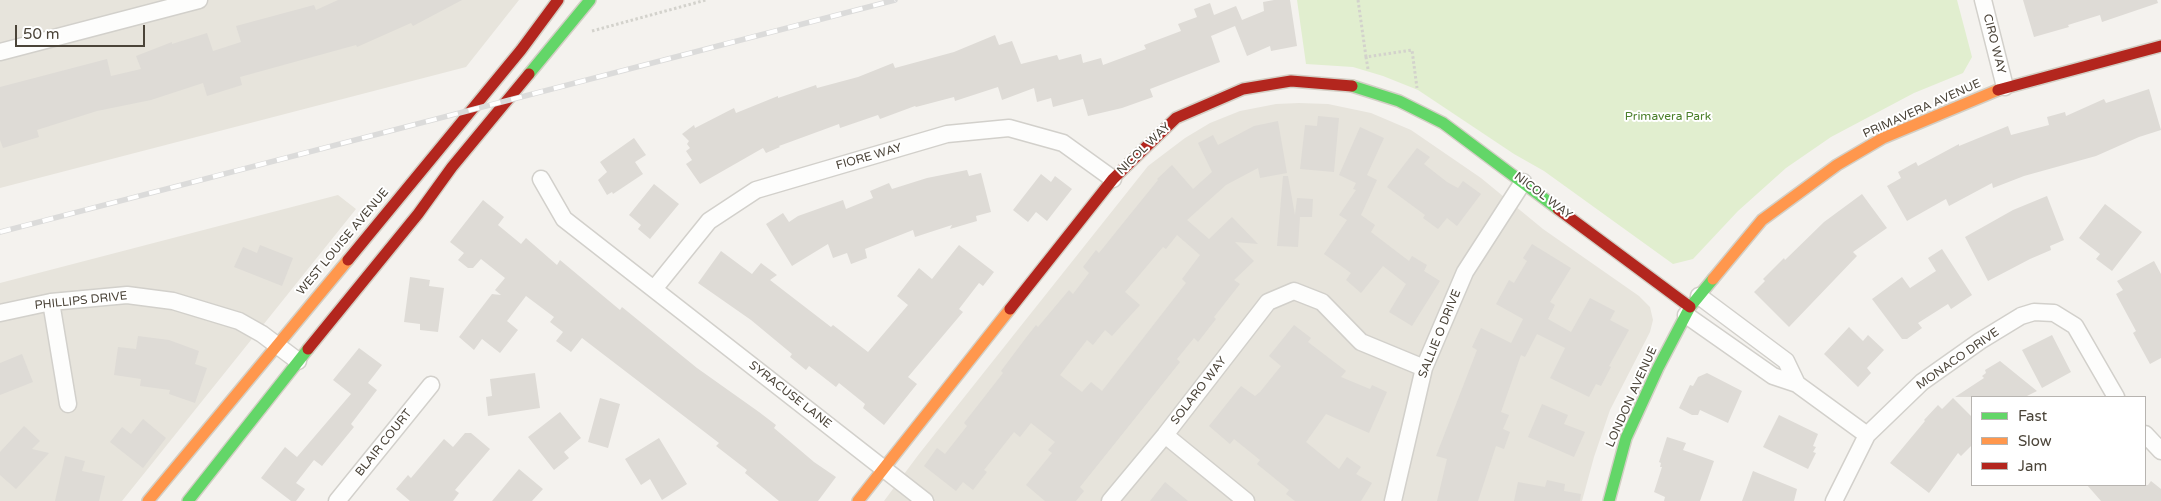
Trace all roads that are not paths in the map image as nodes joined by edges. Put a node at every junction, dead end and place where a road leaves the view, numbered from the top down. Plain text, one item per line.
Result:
1 (199, 0) edge
2 (558, 0) edge
3 (590, 0) edge
4 (1983, 0) edge
5 (2161, 46) edge
6 (0, 52) edge
7 (2005, 87) junction
8 (541, 179) dead end
9 (1113, 179) junction
10 (1523, 182) junction
11 (654, 289) junction
12 (51, 302) junction
13 (1692, 306) junction
14 (0, 312) edge
15 (276, 344) junction
16 (298, 361) junction
17 (1424, 368) junction
18 (1797, 384) junction
19 (431, 385) dead end
20 (2115, 396) edge
21 (68, 404) dead end
22 (1866, 434) junction
23 (1165, 435) junction
24 (2146, 435) edge
25 (2161, 451) edge
26 (884, 470) junction
27 (148, 501) edge
28 (188, 501) edge
29 (337, 501) edge
30 (858, 501) edge
31 (925, 501) edge
32 (1110, 501) edge
33 (1246, 501) edge
34 (1393, 501) edge
35 (1609, 501) edge
36 (1834, 501) edge

1 - 6 street
2 - 15 street, WEST LOUISE AVENUE
3 - 16 street
4 - 7 street, CIRO WAY
5 - 7 street, PRIMAVERA AVENUE
7 - 13 street, PRIMAVERA AVENUE
8 - 11 street, SYRACUSE LANE
9 - 10 street, NICOL WAY
9 - 11 street, FIORE WAY
9 - 26 street, NICOL WAY
10 - 13 street, NICOL WAY
10 - 17 street, SALLIE O DRIVE
11 - 26 street, SYRACUSE LANE
12 - 14 street, PHILLIPS DRIVE
12 - 15 street, PHILLIPS DRIVE
12 - 21 street
13 - 18 street, NICOL WAY
13 - 18 street, NICOL WAY
13 - 35 street, LONDON AVENUE
15 - 16 street, PHILLIPS DRIVE
15 - 27 street, WEST LOUISE AVENUE
16 - 28 street
17 - 23 street, SOLARO WAY
17 - 34 street, SALLIE O DRIVE
18 - 22 street, NICOL WAY
19 - 29 street, BLAIR COURT
20 - 22 street, MONACO DRIVE
22 - 36 street, MONACO DRIVE
23 - 32 street, SOLARO WAY
23 - 33 street
24 - 25 street
26 - 30 street, NICOL WAY
26 - 31 street, SYRACUSE LANE

